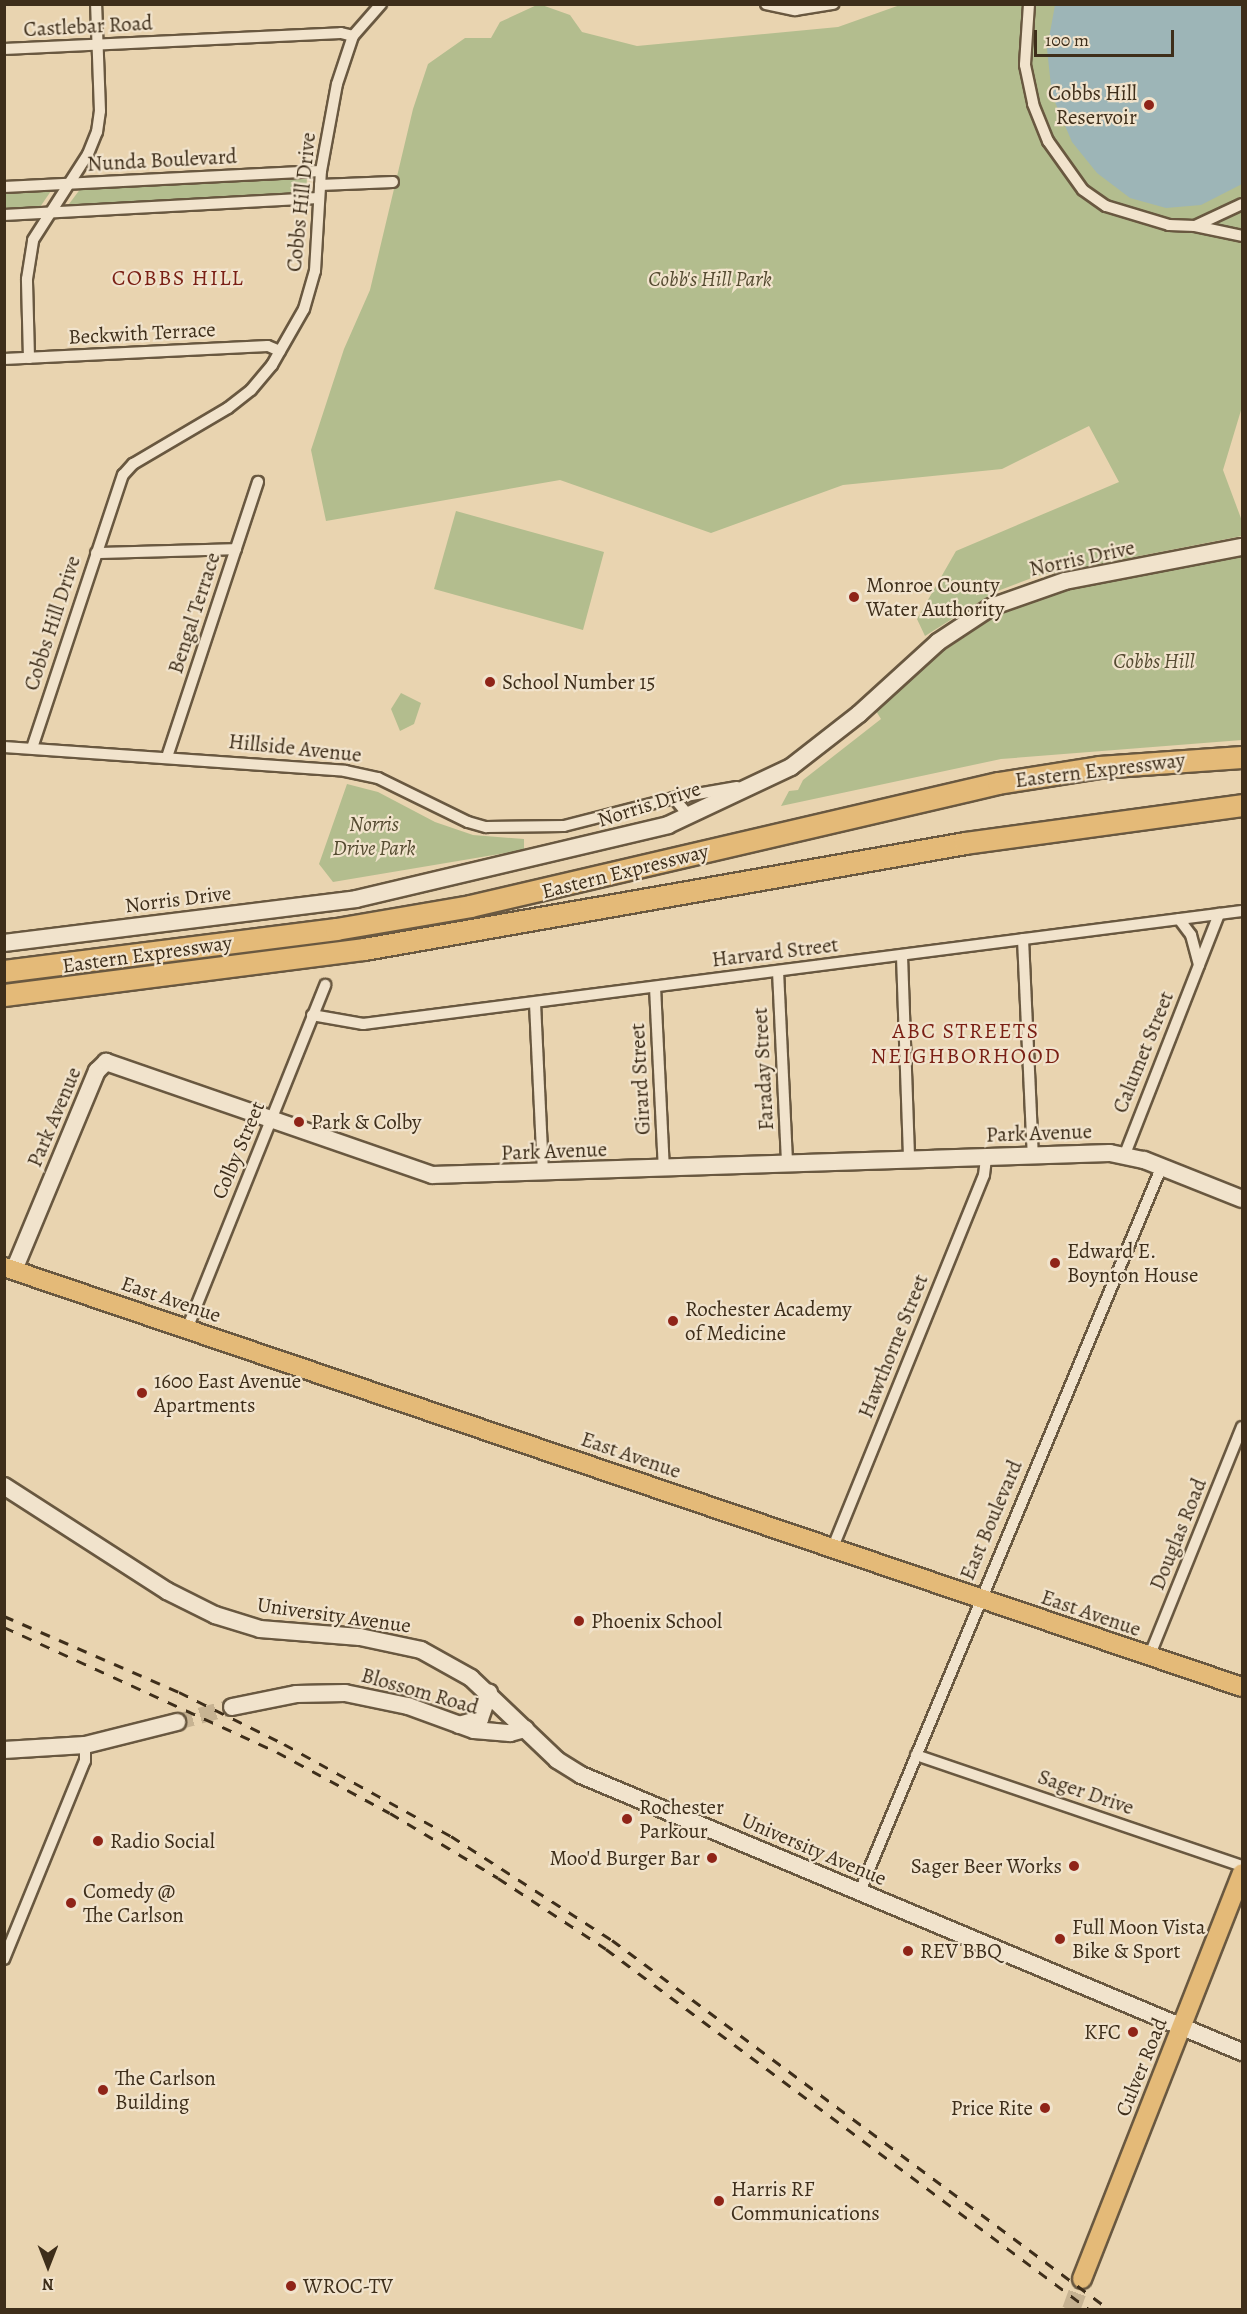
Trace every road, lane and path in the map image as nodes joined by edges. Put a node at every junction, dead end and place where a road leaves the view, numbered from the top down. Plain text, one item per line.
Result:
1 (96, 4) edge
2 (381, 4) edge
3 (766, 4) edge
4 (834, 4) edge
5 (1029, 4) edge
6 (353, 36) junction
7 (98, 45) junction
8 (4, 49) edge
9 (321, 171) junction
10 (393, 182) dead end
11 (67, 184) junction
12 (320, 184) junction
13 (4, 187) edge
14 (319, 198) junction
15 (1242, 204) edge
16 (47, 213) junction
17 (4, 215) edge
18 (1195, 226) junction
19 (1242, 236) edge
20 (280, 351) junction
21 (29, 358) junction
22 (4, 359) edge
23 (258, 482) dead end
24 (1242, 547) edge
25 (236, 549) junction
26 (96, 552) junction
27 (4, 747) edge
28 (32, 748) junction
29 (1242, 756) edge
30 (168, 757) junction
31 (769, 779) junction
32 (674, 798) junction
33 (1242, 805) edge
34 (1242, 816) edge
35 (690, 817) junction
36 (1100, 824) junction
37 (1242, 911) edge
38 (1219, 914) junction
39 (1179, 919) junction
40 (1023, 939) junction
41 (4, 944) edge
42 (902, 956) junction
43 (1199, 965) junction
44 (4, 970) edge
45 (778, 971) junction
46 (325, 985) dead end
47 (655, 987) junction
48 (4, 995) edge
49 (535, 1003) junction
50 (312, 1016) junction
51 (273, 1120) junction
52 (1125, 1154) junction
53 (1033, 1156) junction
54 (986, 1158) junction
55 (909, 1161) junction
56 (787, 1165) junction
57 (1162, 1166) junction
58 (664, 1170) junction
59 (543, 1174) junction
60 (1242, 1199) edge
61 (9, 1268) edge
62 (187, 1329) junction
63 (1242, 1427) edge
64 (4, 1486) edge
65 (833, 1547) junction
66 (980, 1598) junction
67 (1149, 1657) junction
68 (1242, 1687) edge
69 (489, 1693) junction
70 (232, 1707) tunnel mouth
71 (177, 1722) tunnel mouth
72 (459, 1725) junction
73 (525, 1729) junction
74 (85, 1745) junction
75 (4, 1749) edge
76 (916, 1755) junction
77 (1242, 1866) edge
78 (1242, 1873) edge
79 (860, 1891) junction
80 (4, 1959) edge
81 (1181, 2028) junction
82 (1242, 2052) edge
83 (1082, 2279) tunnel mouth

1 - 7 street
2 - 6 street, Cobbs Hill Drive
3 - 4 street
5 - 18 street
6 - 7 street, Castlebar Road
6 - 9 street, Cobbs Hill Drive
7 - 8 street, Castlebar Road
7 - 11 street
9 - 11 street, Nunda Boulevard
9 - 12 street, Cobbs Hill Drive
10 - 12 street
11 - 13 street, Nunda Boulevard
11 - 16 street
12 - 14 street, Cobbs Hill Drive
14 - 16 street
14 - 20 street, Cobbs Hill Drive
15 - 18 street
16 - 17 street
16 - 21 street
18 - 19 street
20 - 21 street, Beckwith Terrace
20 - 26 street, Cobbs Hill Drive
21 - 22 street, Beckwith Terrace
23 - 25 street, Bengal Terrace
24 - 31 street, Norris Drive
25 - 26 street
25 - 30 street, Bengal Terrace
26 - 28 street, Cobbs Hill Drive
27 - 28 street, Hillside Avenue
28 - 30 street, Hillside Avenue
29 - 44 highway, Eastern Expressway
30 - 32 street, Hillside Avenue
31 - 32 street, Hillside Avenue
31 - 35 street, Norris Drive
32 - 35 street
33 - 36 highway, Eastern Expressway
34 - 36 highway
35 - 41 street, Norris Drive
36 - 48 highway, Eastern Expressway
37 - 38 street, Harvard Street
38 - 39 street, Harvard Street
38 - 43 street, Calumet Street
39 - 40 street, Harvard Street
39 - 43 street
40 - 42 street, Harvard Street
40 - 53 street
42 - 45 street, Harvard Street
42 - 55 street
43 - 52 street, Calumet Street
45 - 47 street, Harvard Street
45 - 56 street, Faraday Street
46 - 50 street, Colby Street
47 - 49 street, Harvard Street
47 - 58 street, Girard Street
49 - 50 street, Harvard Street
49 - 59 street
50 - 51 street, Colby Street
51 - 59 street, Park Avenue
51 - 61 street, Park Avenue
51 - 62 street, Colby Street
52 - 53 street, Park Avenue
52 - 57 street, Park Avenue
53 - 54 street, Park Avenue
54 - 55 street, Park Avenue
54 - 65 street, Hawthorne Street
55 - 56 street, Park Avenue
56 - 58 street, Park Avenue
57 - 60 street, Park Avenue
57 - 66 street, East Boulevard
58 - 59 street, Park Avenue
61 - 62 main road, East Avenue
62 - 65 main road, East Avenue
63 - 67 street, Douglas Road
64 - 69 street, University Avenue
65 - 66 main road, East Avenue
66 - 67 main road, East Avenue
66 - 76 street, East Boulevard
67 - 68 main road, East Avenue
69 - 72 street
69 - 73 street, University Avenue
70 - 72 street, Blossom Road
71 - 74 street
72 - 73 street, Blossom Road
73 - 79 street, University Avenue
74 - 75 street
74 - 80 street
76 - 77 street, Sager Drive
76 - 79 street, East Boulevard
78 - 81 main road, Culver Road
79 - 81 street, University Avenue
81 - 82 street, University Avenue
81 - 83 main road, Culver Road

